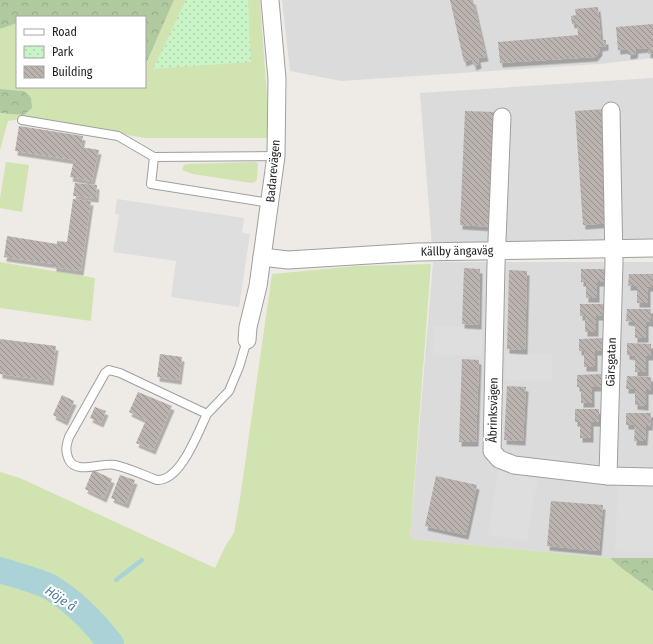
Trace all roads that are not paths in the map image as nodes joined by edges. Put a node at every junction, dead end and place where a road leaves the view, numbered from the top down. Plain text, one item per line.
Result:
1 (270, 0) edge
2 (611, 111) dead end
3 (502, 117) dead end
4 (22, 120) dead end
5 (276, 156) junction
6 (154, 157) junction
7 (270, 204) junction
8 (614, 248) junction
9 (653, 248) edge
10 (497, 250) junction
11 (262, 257) junction
12 (247, 340) joint
13 (207, 414) junction
14 (608, 476) junction
15 (653, 477) edge

1 - 5 street, Badarevägen
2 - 8 street, Gärsgatan
3 - 10 street
4 - 6 lane
5 - 6 lane
5 - 7 street, Badarevägen
6 - 7 lane
7 - 11 street, Badarevägen
8 - 9 street, Källby ängaväg
8 - 10 street, Källby ängaväg
8 - 14 street, Gärsgatan
10 - 11 street, Källby ängaväg
10 - 14 street, Åbrinksvägen
11 - 12 street, Badarevägen
12 - 13 lane
13 - 13 lane
14 - 15 street, Åbrinksvägen

